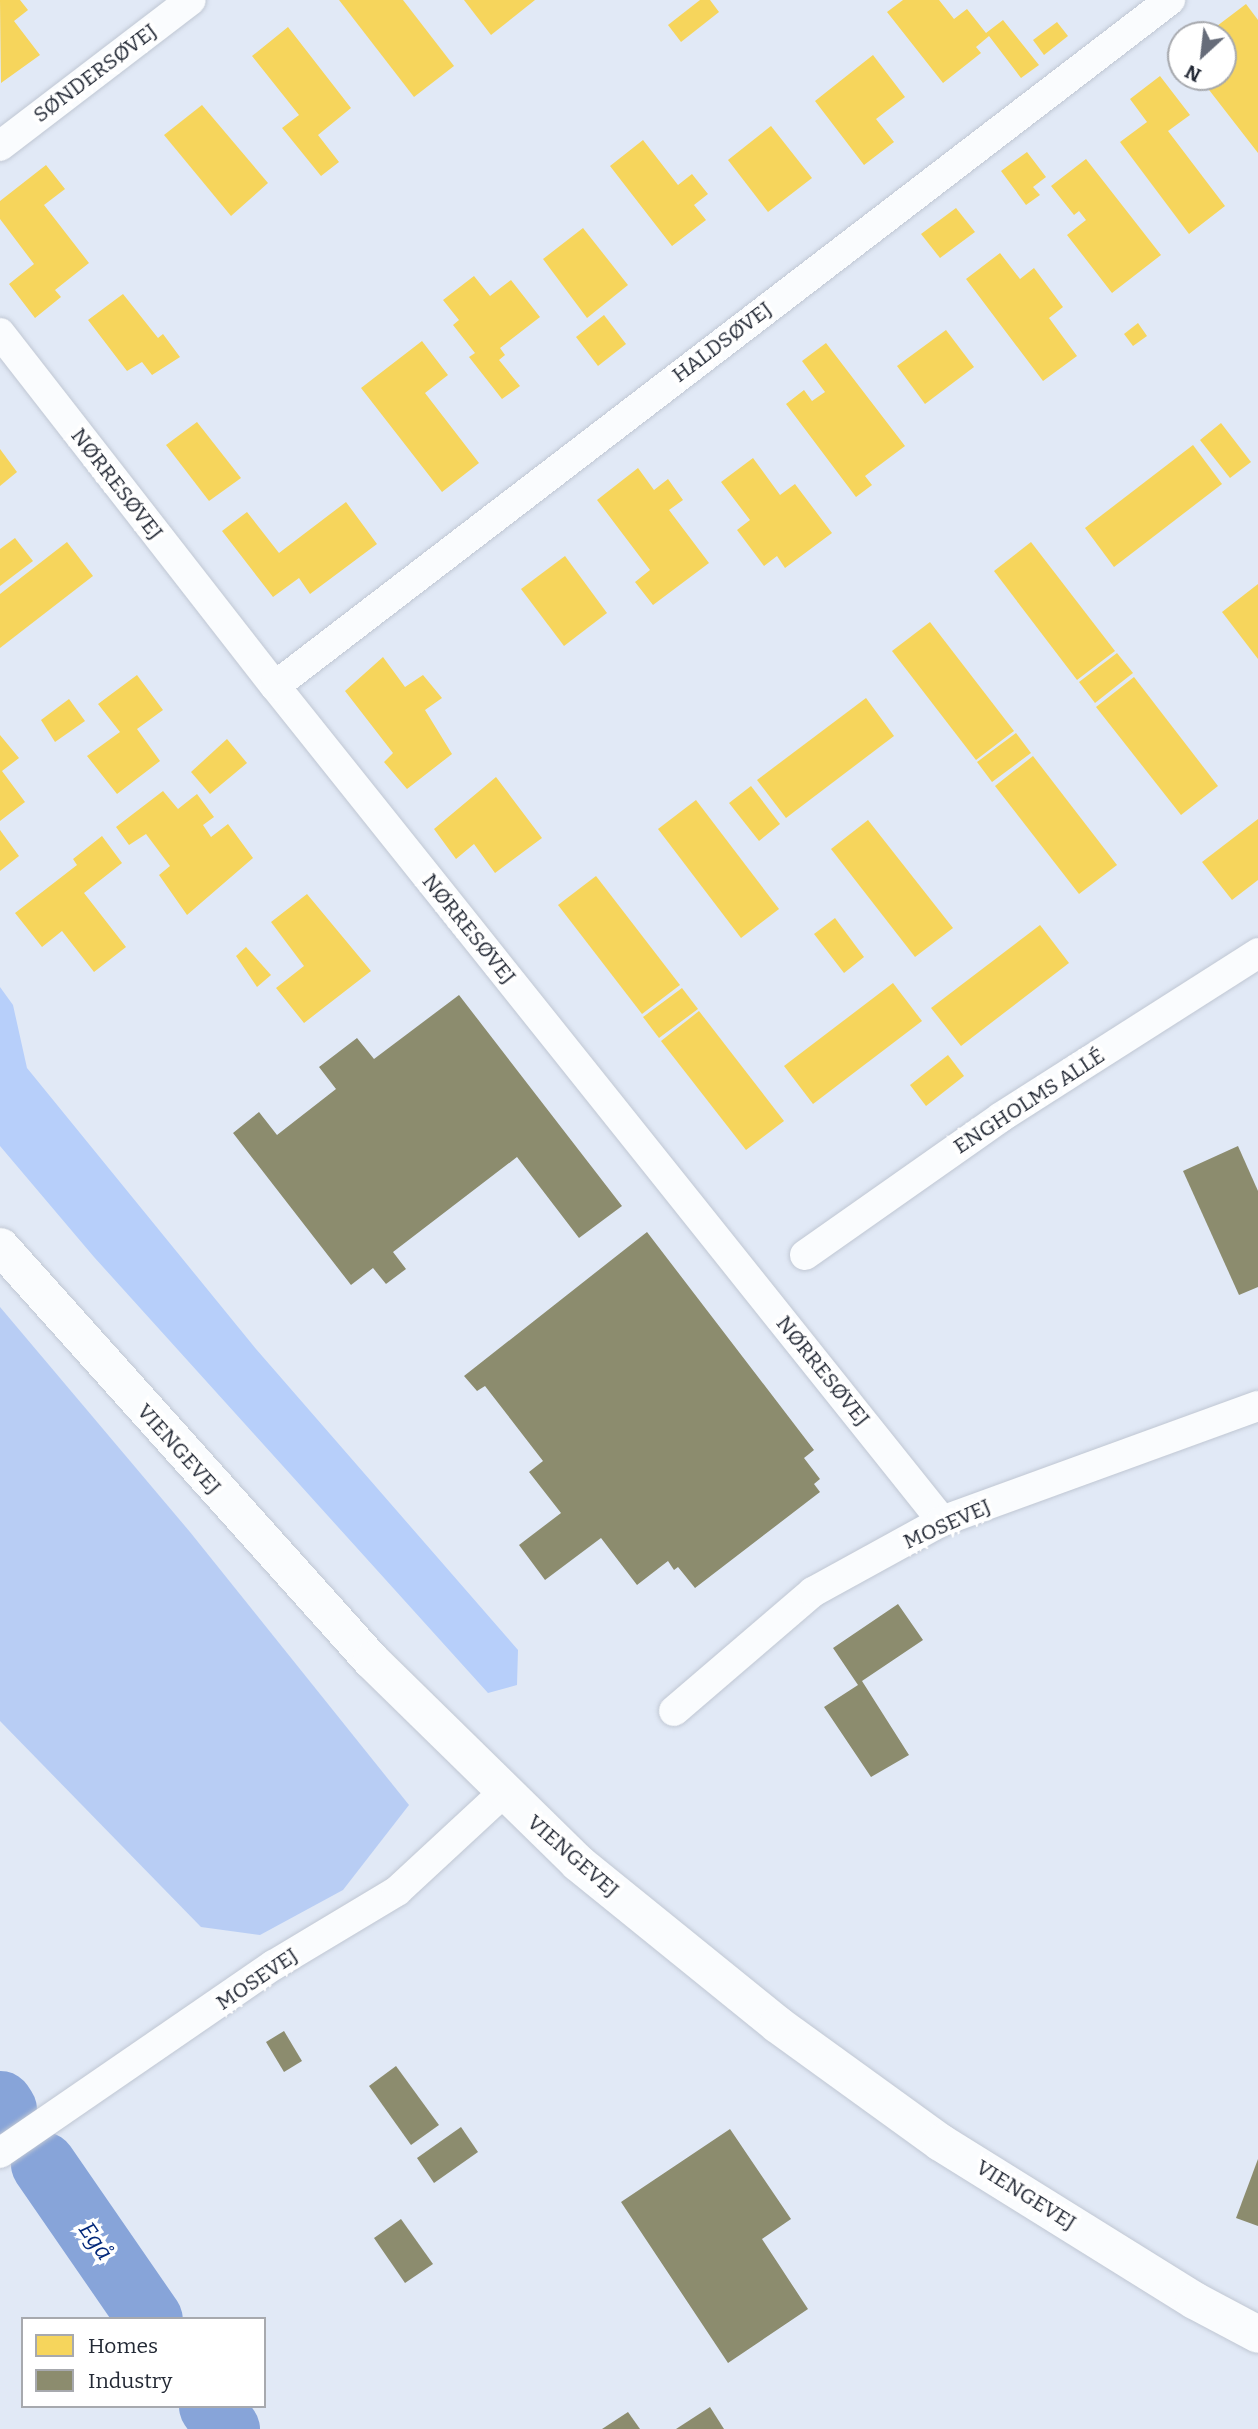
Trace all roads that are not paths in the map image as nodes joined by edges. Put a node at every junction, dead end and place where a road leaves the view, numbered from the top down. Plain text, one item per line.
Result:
1 (191, 0) edge
2 (1170, 0) edge
3 (0, 146) edge
4 (0, 333) edge
5 (275, 686) junction
6 (1258, 953) edge
7 (0, 1246) edge
8 (805, 1255) dead end
9 (1258, 1406) edge
10 (942, 1521) junction
11 (674, 1711) dead end
12 (503, 1793) junction
13 (0, 2152) edge
14 (1258, 2334) edge

1 - 3 street, SØNDERSØVEJ
2 - 5 street, HALDSØVEJ
4 - 5 street, NØRRESØVEJ
5 - 10 street, NØRRESØVEJ
6 - 8 street, ENGHOLMS ALLÉ
7 - 12 street, VIENGEVEJ
9 - 10 street, MOSEVEJ
10 - 11 street, MOSEVEJ
12 - 13 street, MOSEVEJ
12 - 14 street, VIENGEVEJ

